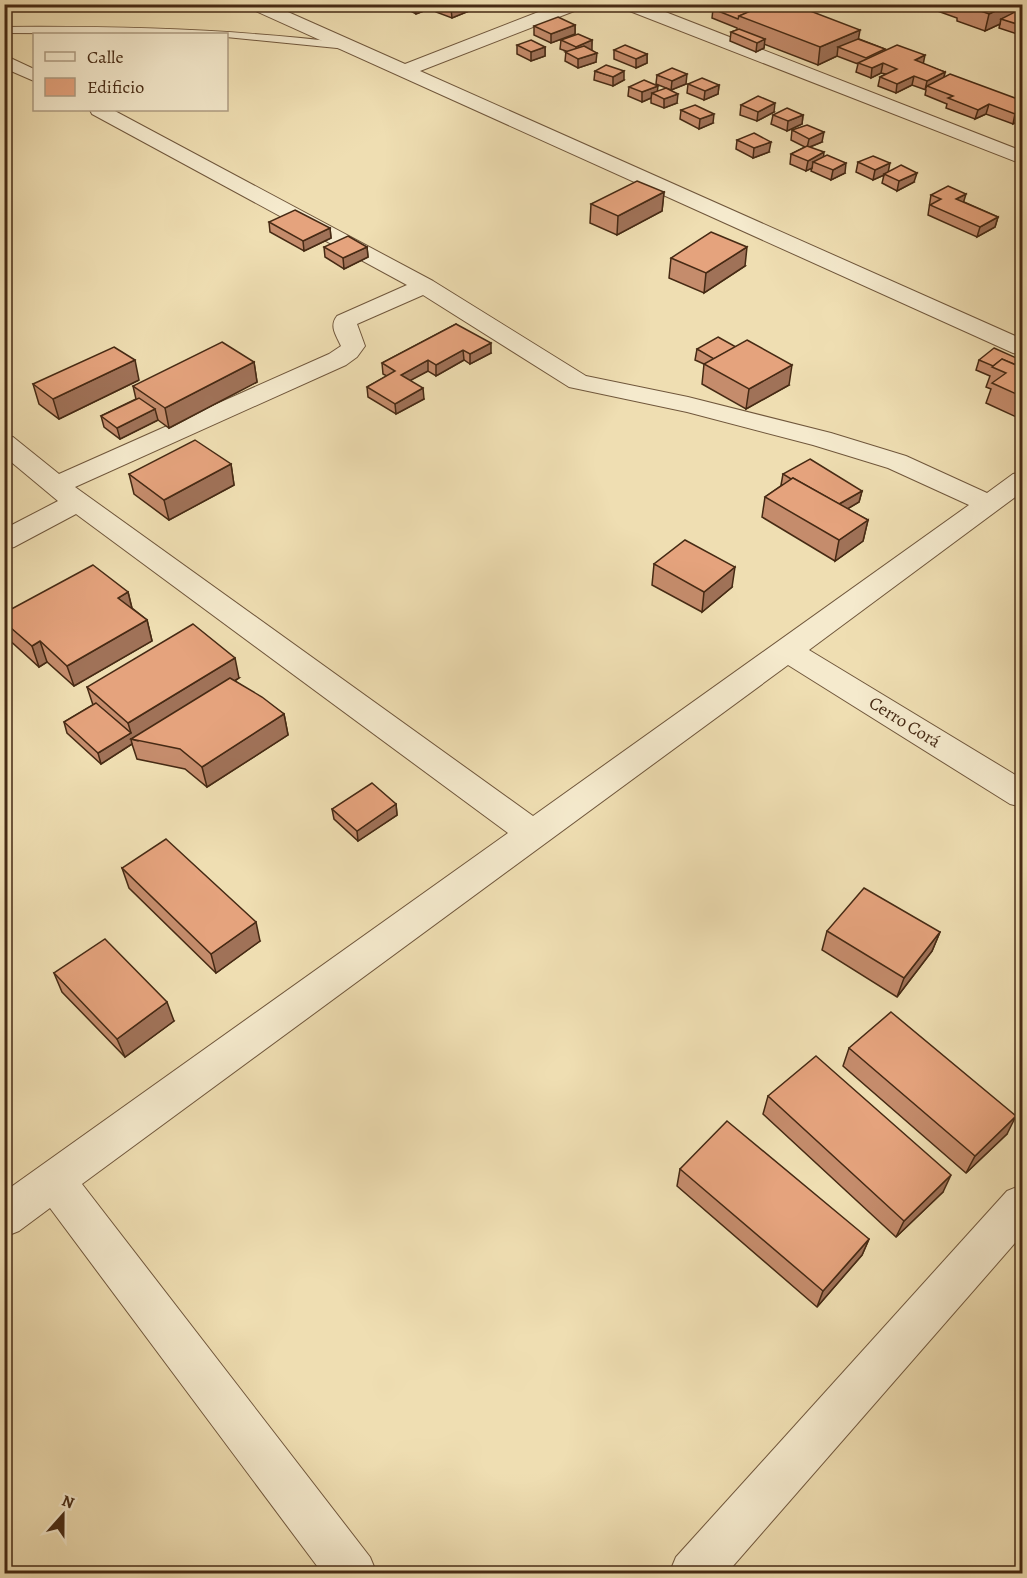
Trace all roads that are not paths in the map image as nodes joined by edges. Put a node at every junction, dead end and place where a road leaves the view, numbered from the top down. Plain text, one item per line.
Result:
1 (255, 4) edge
2 (576, 4) edge
3 (628, 4) edge
4 (4, 30) edge
5 (211, 33) edge
6 (228, 34) edge
7 (347, 46) junction
8 (4, 60) edge
9 (404, 71) junction
10 (33, 75) edge
11 (101, 111) edge
12 (1023, 158) edge
13 (425, 286) junction
14 (1023, 348) edge
15 (4, 443) edge
16 (1023, 480) edge
17 (67, 494) junction
18 (989, 504) junction
19 (4, 541) edge
20 (787, 650) junction
21 (1023, 795) edge
22 (534, 834) junction
23 (55, 1181) junction
24 (9, 1205) edge
25 (1023, 1205) edge
26 (353, 1574) edge
27 (693, 1574) edge

1 - 7 street
2 - 9 street
3 - 12 street
4 - 5 lane
6 - 7 lane
7 - 9 street
8 - 10 street
9 - 14 street
11 - 13 street
13 - 17 street
13 - 18 street
15 - 17 street
16 - 18 street
17 - 19 street
17 - 22 street
18 - 20 street
20 - 21 street, Cerro Corá
20 - 22 street
22 - 23 street
23 - 24 street
23 - 26 street
25 - 27 street

